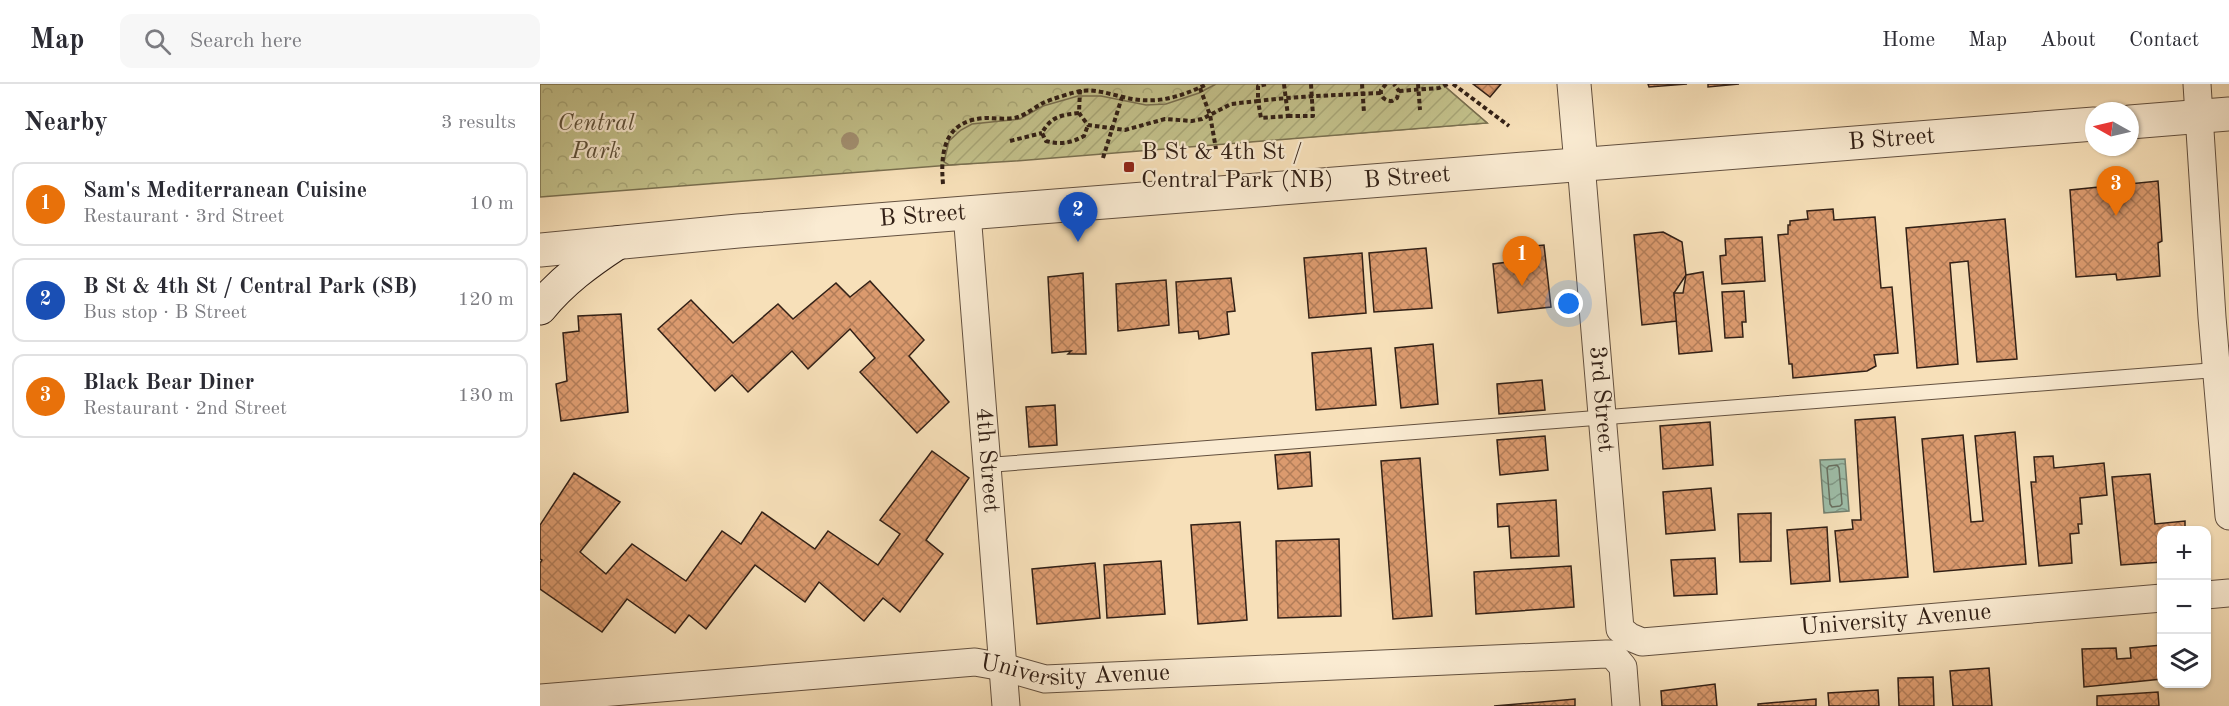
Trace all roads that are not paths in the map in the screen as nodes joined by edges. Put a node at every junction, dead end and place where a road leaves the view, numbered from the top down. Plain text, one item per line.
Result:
1 (1574, 84) edge
2 (2197, 84) edge
3 (2214, 115) edge
4 (2139, 121) edge
5 (2085, 125) edge
6 (1581, 164) junction
7 (956, 214) junction
8 (617, 243) junction
9 (540, 250) edge
10 (540, 308) edge
11 (2216, 370) junction
12 (1604, 417) junction
13 (988, 465) junction
14 (2229, 516) edge
15 (2229, 593) edge
16 (2211, 595) edge
17 (2157, 598) edge
18 (1621, 646) junction
19 (1003, 667) junction
20 (540, 698) edge
21 (1006, 706) edge
22 (1626, 706) edge

1 - 6 street, 3rd Street
2 - 3 street
3 - 4 street
3 - 11 street
5 - 6 street, B Street
6 - 7 street, B Street
6 - 12 street, 3rd Street
7 - 8 street, B Street
7 - 13 street, 4th Street
8 - 9 street, B Street
8 - 10 street
11 - 12 lane
11 - 14 street
12 - 13 lane
12 - 18 street, 3rd Street
13 - 19 street, 4th Street
15 - 16 street
17 - 18 street, University Avenue
18 - 19 street, University Avenue
18 - 22 street, 3rd Street
19 - 20 street, University Avenue
19 - 21 street, 4th Street

